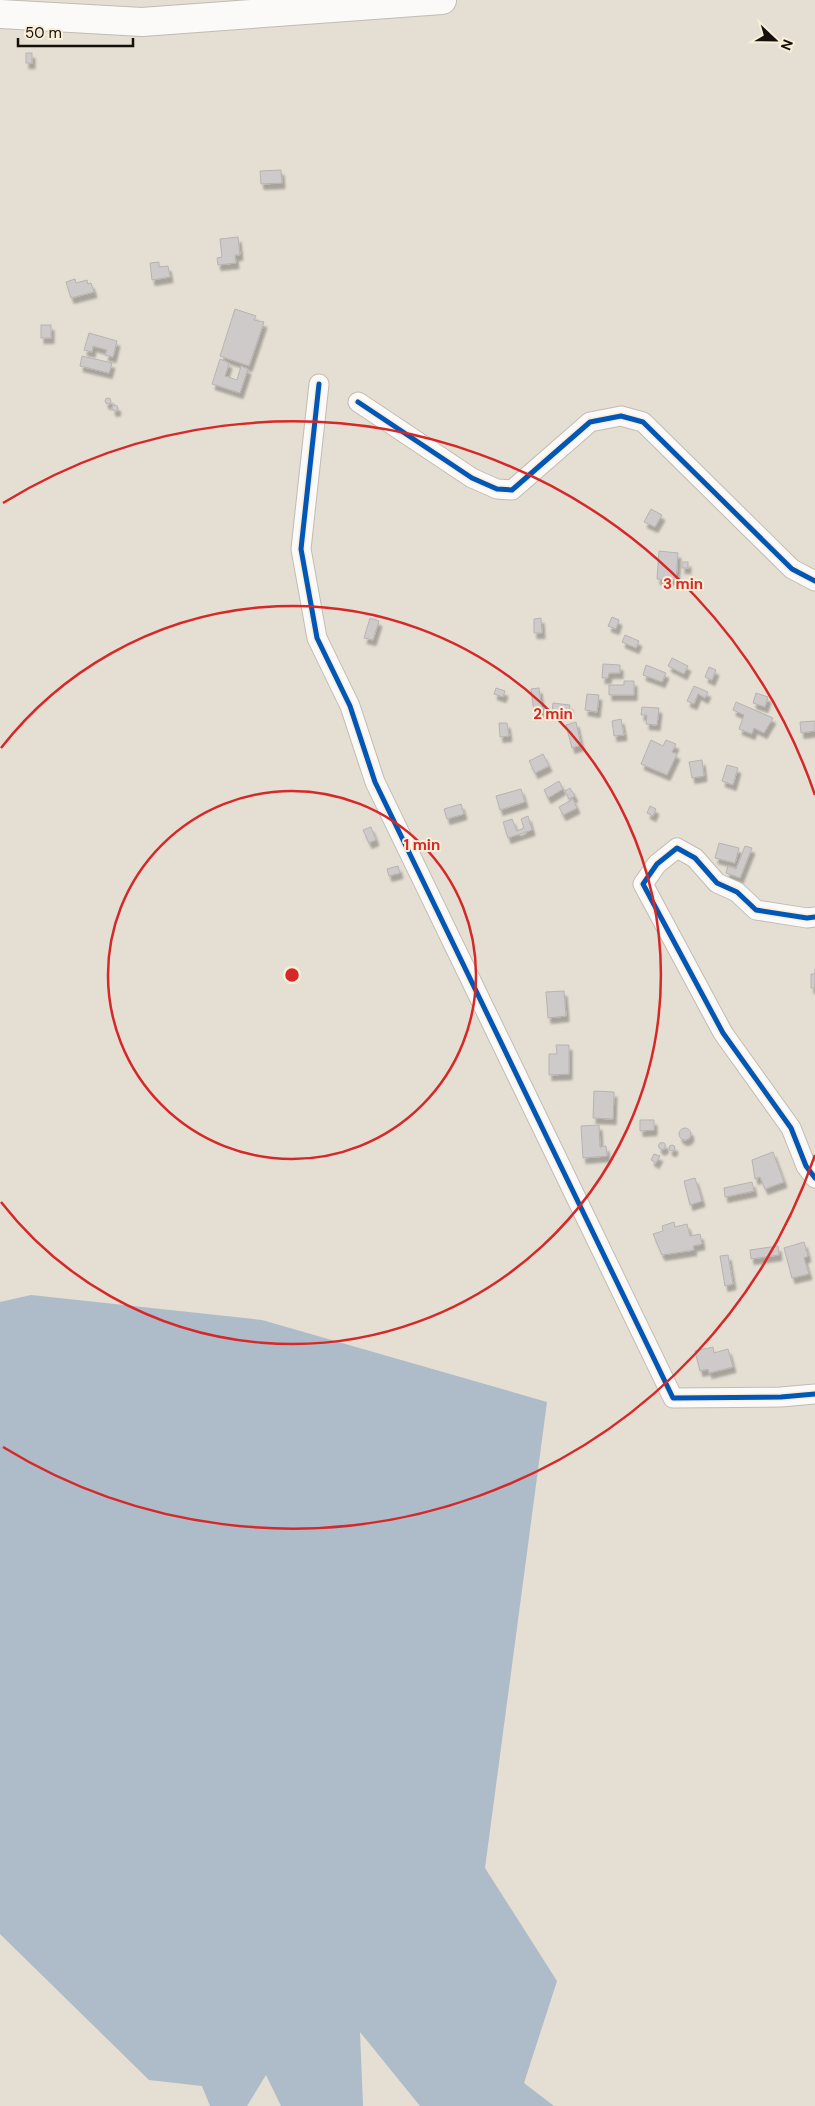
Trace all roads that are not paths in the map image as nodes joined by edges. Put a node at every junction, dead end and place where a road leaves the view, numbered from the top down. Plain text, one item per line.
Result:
1 (442, 0) edge
2 (270, 6) edge
3 (0, 14) edge
4 (319, 384) dead end
5 (358, 402) dead end
6 (815, 581) edge
7 (815, 917) edge
8 (815, 1178) edge
9 (815, 1394) edge

1 - 2 highway
2 - 3 highway
4 - 9 street
5 - 6 street
7 - 8 street

